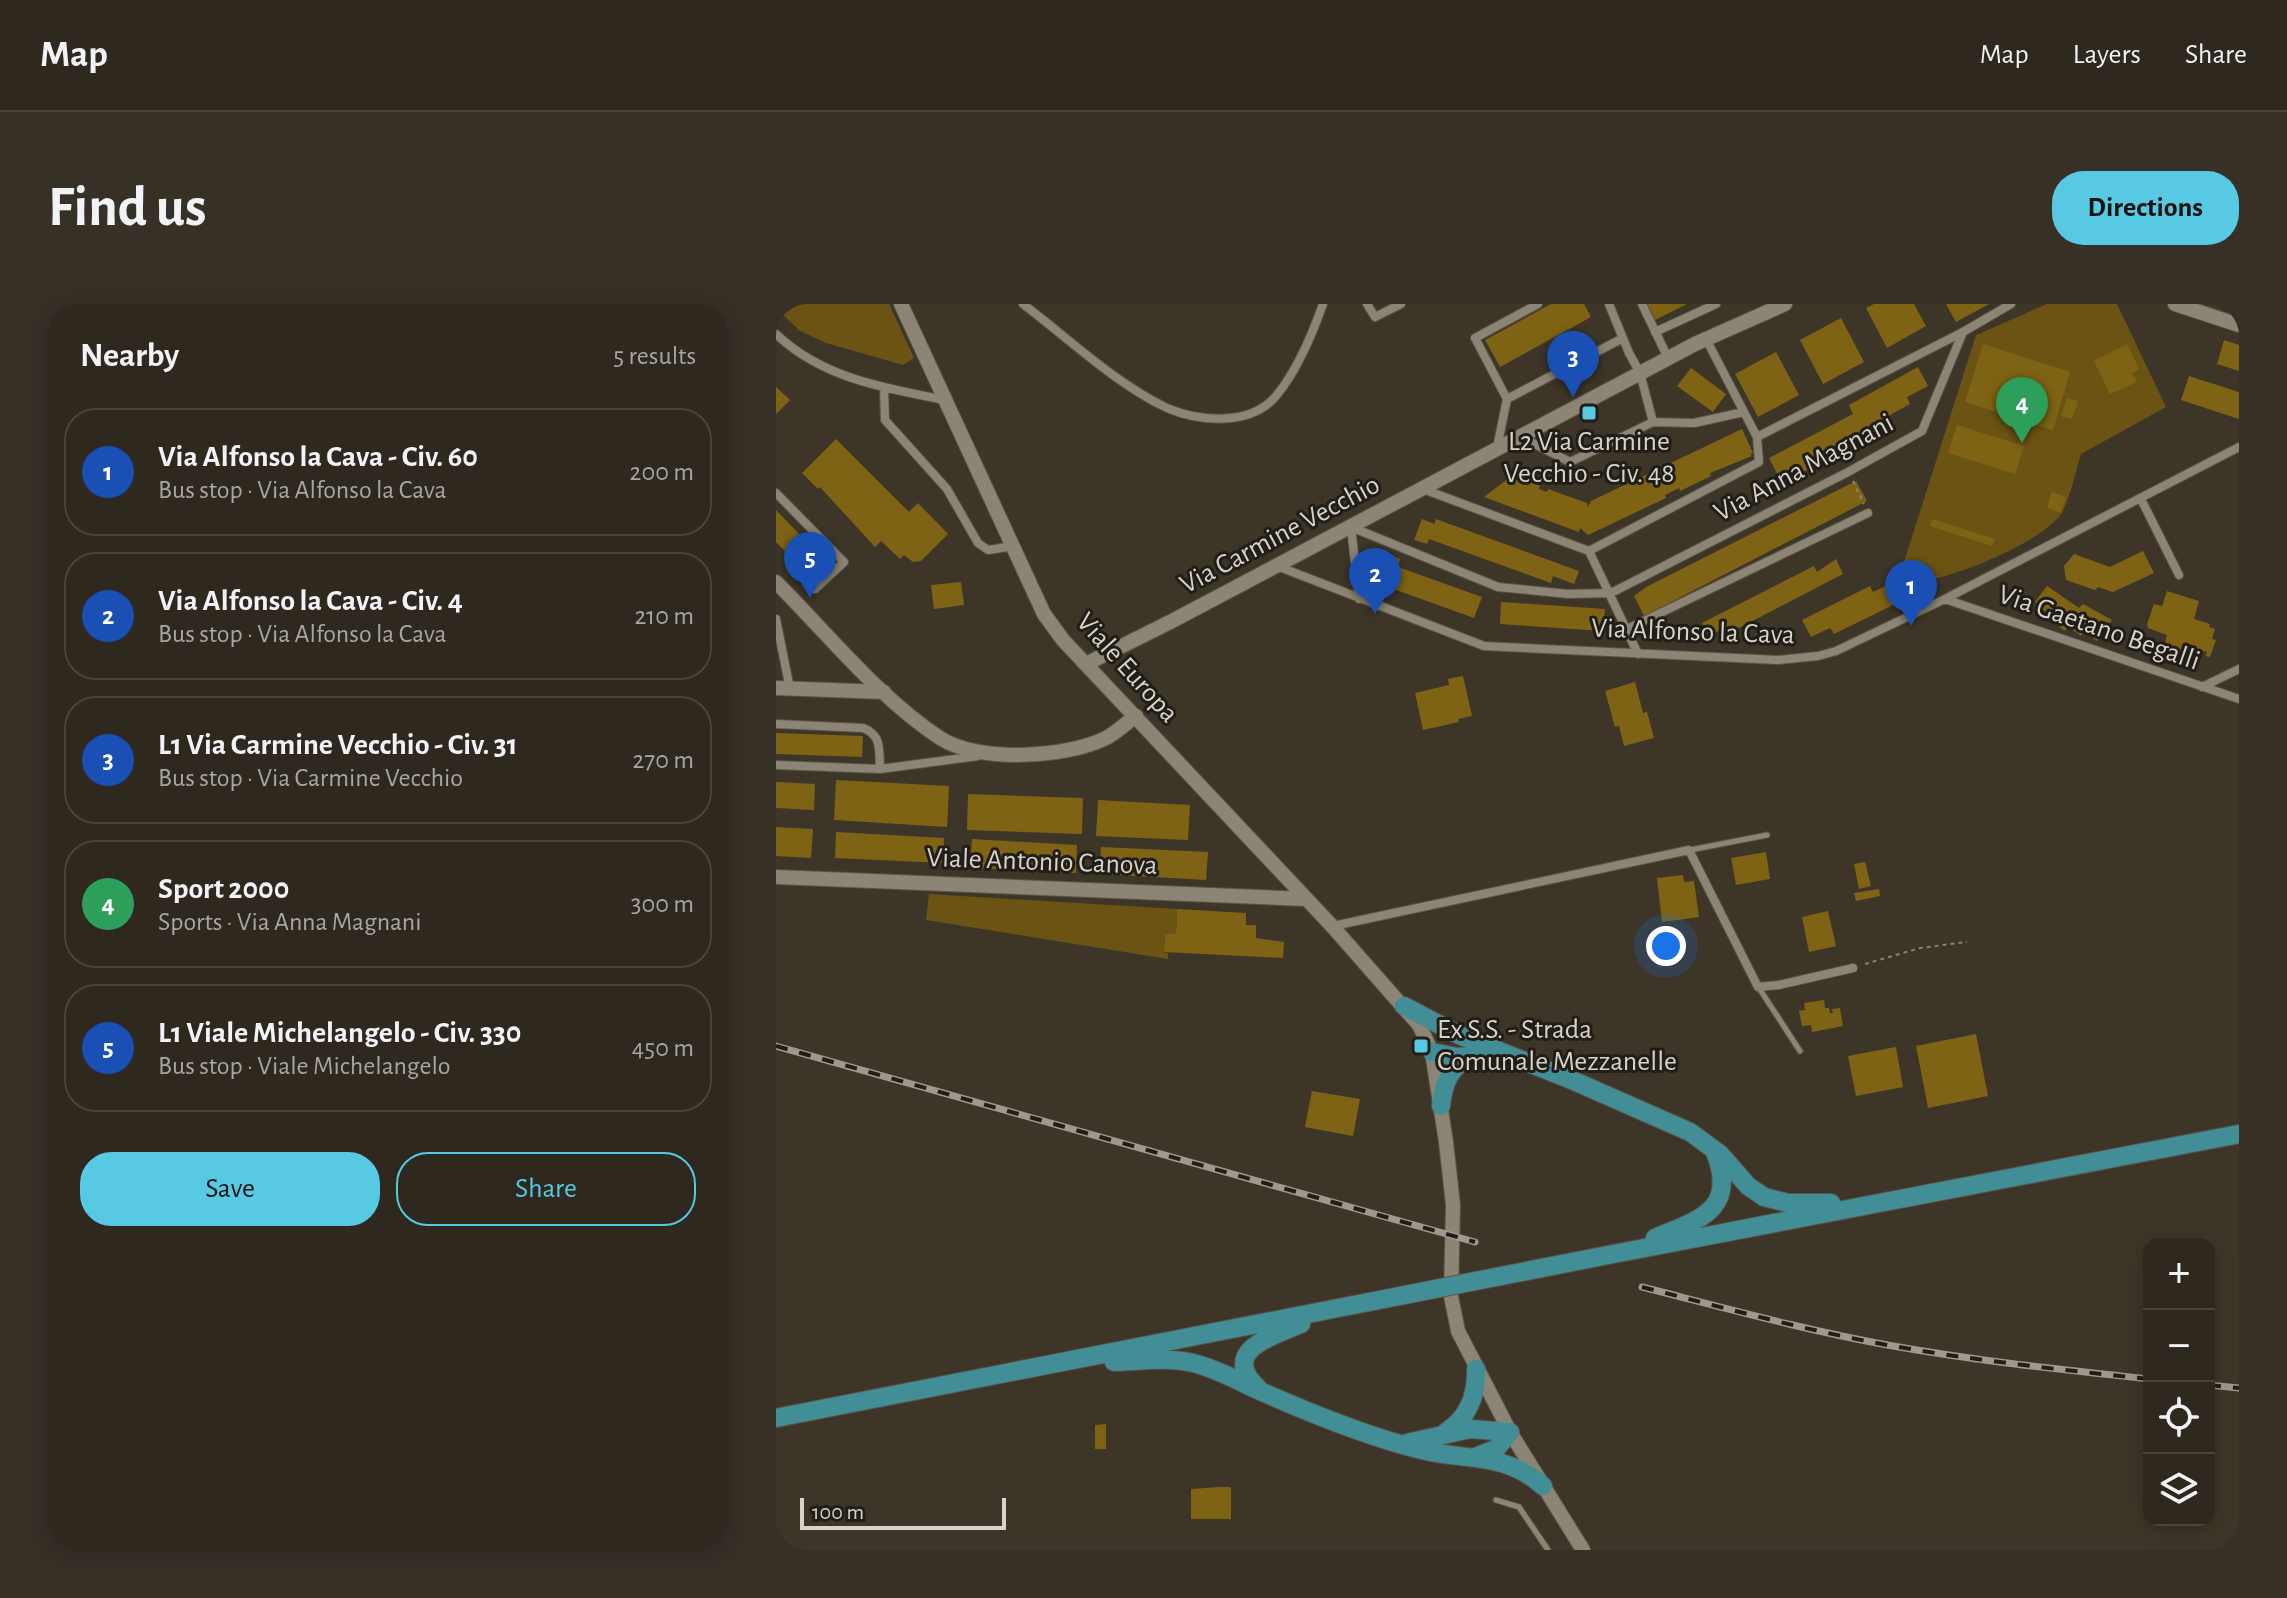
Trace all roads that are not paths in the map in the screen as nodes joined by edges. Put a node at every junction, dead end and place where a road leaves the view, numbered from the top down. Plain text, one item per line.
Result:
1 (901, 304) edge
2 (1023, 304) edge
3 (1323, 304) edge
4 (1367, 304) edge
5 (1401, 304) edge
6 (1538, 304) edge
7 (1609, 304) edge
8 (1642, 304) edge
9 (1716, 304) edge
10 (1785, 304) edge
11 (2011, 304) edge
12 (2175, 304) edge
13 (2199, 308) edge
14 (2239, 325) edge
15 (1655, 332) junction
16 (1963, 332) junction
17 (776, 334) edge
18 (1623, 338) junction
19 (1706, 339) junction
20 (1668, 358) junction
21 (1640, 373) junction
22 (884, 388) junction
23 (1507, 399) junction
24 (945, 400) junction
25 (1744, 412) junction
26 (1653, 422) junction
27 (1521, 437) junction
28 (1757, 437) junction
29 (2239, 447) edge
30 (1497, 449) junction
31 (1423, 489) junction
32 (776, 493) edge
33 (2141, 499) junction
34 (1868, 513) road end
35 (1351, 527) junction
36 (1014, 545) junction
37 (1589, 551) junction
38 (1276, 566) junction
39 (2179, 575) dead end
40 (776, 582) edge
41 (815, 589) dead end
42 (1611, 593) junction
43 (1359, 599) junction
44 (1945, 599) junction
45 (776, 619) edge
46 (1627, 629) junction
47 (1638, 654) junction
48 (1086, 664) junction
49 (2239, 669) edge
50 (2202, 687) junction
51 (783, 688) edge
52 (884, 692) junction
53 (2239, 699) edge
54 (1136, 716) junction
55 (776, 724) edge
56 (989, 754) junction
57 (776, 765) edge
58 (880, 769) junction
59 (1767, 835) dead end
60 (1689, 850) junction
61 (776, 877) edge
62 (1306, 899) junction
63 (1332, 926) junction
64 (1853, 968) road end
65 (1758, 987) junction
66 (1404, 1006) junction
67 (1473, 1048) junction
68 (1800, 1051) dead end
69 (1432, 1052) junction
70 (1441, 1106) junction
71 (2239, 1134) edge
72 (1714, 1149) junction
73 (1921, 1195) junction
74 (1616, 1253) junction
75 (1347, 1307) junction
76 (1055, 1365) junction
77 (1476, 1369) junction
78 (1267, 1394) junction
79 (776, 1418) edge
80 (1510, 1432) junction
81 (1439, 1435) junction
82 (1400, 1444) junction
83 (1475, 1457) junction
84 (1543, 1486) junction
85 (1496, 1500) dead end
86 (1548, 1550) edge
87 (1583, 1550) edge

1 - 24 street, Viale Europa
2 - 3 street
4 - 5 street
6 - 23 street
7 - 18 street
8 - 15 street
9 - 15 street
10 - 19 street, Via Carmine Vecchio
11 - 16 street
12 - 13 street
13 - 14 street
15 - 20 street
16 - 28 street
16 - 42 street, Via Anna Magnani
17 - 22 street
18 - 21 street
18 - 23 street
19 - 20 street, Via Carmine Vecchio
19 - 25 street
20 - 21 street, Via Carmine Vecchio
21 - 26 street
21 - 27 street, Via Carmine Vecchio
22 - 24 street
22 - 36 street
23 - 30 street
24 - 36 street, Viale Europa
25 - 26 street
25 - 28 street
26 - 27 street
27 - 30 street, Via Carmine Vecchio
28 - 37 street
29 - 33 street, Via Alfonso la Cava
30 - 31 street, Via Carmine Vecchio
31 - 35 street, Via Carmine Vecchio
31 - 37 street
32 - 41 street
33 - 39 street
33 - 44 street, Via Alfonso la Cava
34 - 46 street, Via Alfonso la Cava
35 - 38 street, Via Carmine Vecchio
35 - 42 street
35 - 43 street
36 - 48 street, Viale Europa
37 - 42 street
38 - 43 street, Via Alfonso la Cava
38 - 48 street, Via Carmine Vecchio
40 - 52 street
42 - 46 street
43 - 47 street, Via Alfonso la Cava
44 - 47 street, Via Alfonso la Cava
44 - 50 street, Via Gaetano Begalli
45 - 51 street
46 - 47 street
48 - 54 street, Viale Europa
49 - 50 street
50 - 53 street, Via Gaetano Begalli
51 - 52 street
52 - 56 street
54 - 56 street
54 - 62 street, Viale Europa
55 - 58 street
56 - 58 street
57 - 58 street
59 - 60 lane
60 - 63 street
60 - 65 street
61 - 62 street, Viale Antonio Canova
62 - 63 street, Viale Europa
63 - 66 street, Viale Europa
64 - 65 street
65 - 68 lane
66 - 67 main road
66 - 69 street, Viale Europa
67 - 69 main road
67 - 70 main road
67 - 72 main road
69 - 70 street, Viale Europa
70 - 77 street, Viale Europa
71 - 73 main road
72 - 73 main road
72 - 74 main road
73 - 74 main road
74 - 75 main road, bridge
75 - 76 main road
75 - 78 main road
76 - 78 main road
76 - 79 main road
77 - 80 street, Viale Europa
77 - 81 main road
78 - 82 main road
80 - 81 main road
80 - 83 main road
80 - 84 street, Viale Europa
81 - 82 main road
82 - 83 main road
83 - 84 main road
84 - 87 street, Viale Europa
85 - 86 lane

